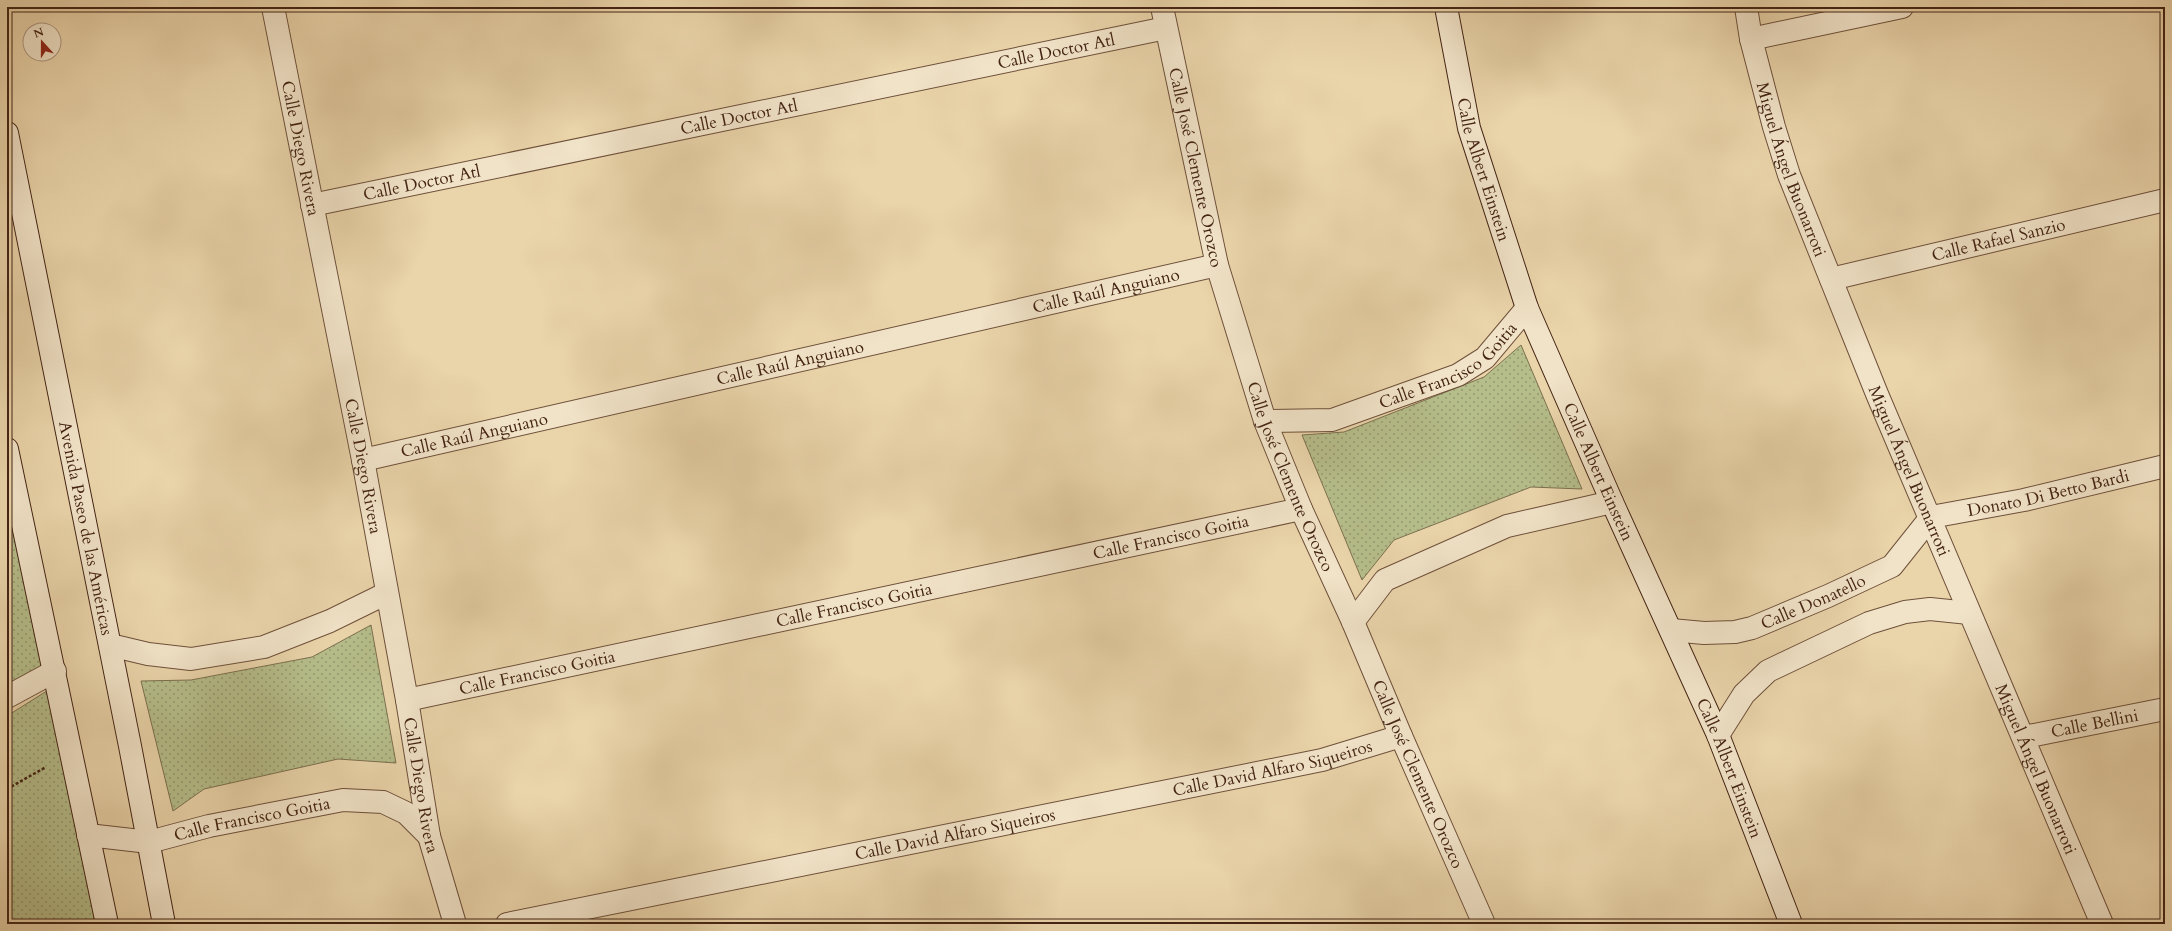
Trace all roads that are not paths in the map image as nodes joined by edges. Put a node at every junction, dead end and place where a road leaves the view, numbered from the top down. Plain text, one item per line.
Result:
1 (273, 7) edge
2 (1162, 7) edge
3 (1446, 7) edge
4 (1746, 7) edge
5 (1902, 7) edge
6 (1166, 28) junction
7 (1751, 39) junction
8 (7, 133) edge
9 (2165, 200) edge
10 (312, 205) junction
11 (1217, 265) junction
12 (1831, 279) junction
13 (1527, 308) junction
14 (1265, 421) junction
15 (7, 449) edge
16 (363, 460) junction
17 (2165, 466) edge
18 (1612, 502) junction
19 (1301, 509) junction
20 (1931, 517) junction
21 (387, 593) junction
22 (1969, 613) junction
23 (1353, 622) junction
24 (1671, 630) junction
25 (110, 644) junction
26 (55, 671) junction
27 (7, 697) edge
28 (407, 700) junction
29 (2165, 709) edge
30 (1718, 735) junction
31 (1401, 736) junction
32 (2024, 737) junction
33 (88, 835) junction
34 (428, 836) junction
35 (149, 842) junction
36 (107, 924) edge
37 (164, 924) edge
38 (455, 924) edge
39 (508, 924) edge
40 (1484, 924) edge
41 (1791, 924) edge
42 (2102, 924) edge

1 - 10 street, Calle Diego Rivera
2 - 6 street, Calle José Clemente Orozco
3 - 13 street, Calle Albert Einstein
4 - 7 street, Miguel Ángel Buonarroti
5 - 7 street
6 - 10 street, Calle Doctor Atl
6 - 11 street, Calle José Clemente Orozco
7 - 12 street, Miguel Ángel Buonarroti
8 - 25 street, Avenida Paseo de las Américas
9 - 12 street, Calle Rafael Sanzio
10 - 16 street, Calle Diego Rivera
11 - 14 street, Calle José Clemente Orozco
11 - 16 street, Calle Raúl Anguiano
12 - 20 street, Miguel Ángel Buonarroti
13 - 14 street, Calle Francisco Goitia
13 - 18 street, Calle Albert Einstein
14 - 19 street, Calle José Clemente Orozco
15 - 26 street
16 - 21 street, Calle Diego Rivera
17 - 20 street, Donato Di Betto Bardi
18 - 23 street
18 - 24 street, Calle Albert Einstein
19 - 23 street, Calle José Clemente Orozco
19 - 28 street, Calle Francisco Goitia
20 - 22 street, Miguel Ángel Buonarroti
20 - 24 street, Calle Donatello
21 - 25 street
21 - 28 street, Calle Diego Rivera
22 - 30 street
22 - 32 street, Miguel Ángel Buonarroti
23 - 31 street, Calle José Clemente Orozco
24 - 30 street, Calle Albert Einstein
25 - 35 street, Avenida Paseo de las Américas
26 - 27 street
26 - 33 street
28 - 34 street, Calle Diego Rivera
29 - 32 street, Calle Bellini
30 - 41 street, Calle Albert Einstein
31 - 39 street, Calle David Alfaro Siqueiros
31 - 40 street, Calle José Clemente Orozco
32 - 42 street, Miguel Ángel Buonarroti
33 - 35 street, Calle Francisco Goitia
33 - 36 street
34 - 35 street, Calle Francisco Goitia
34 - 38 street, Calle Diego Rivera
35 - 37 street, Avenida Paseo de las Américas

